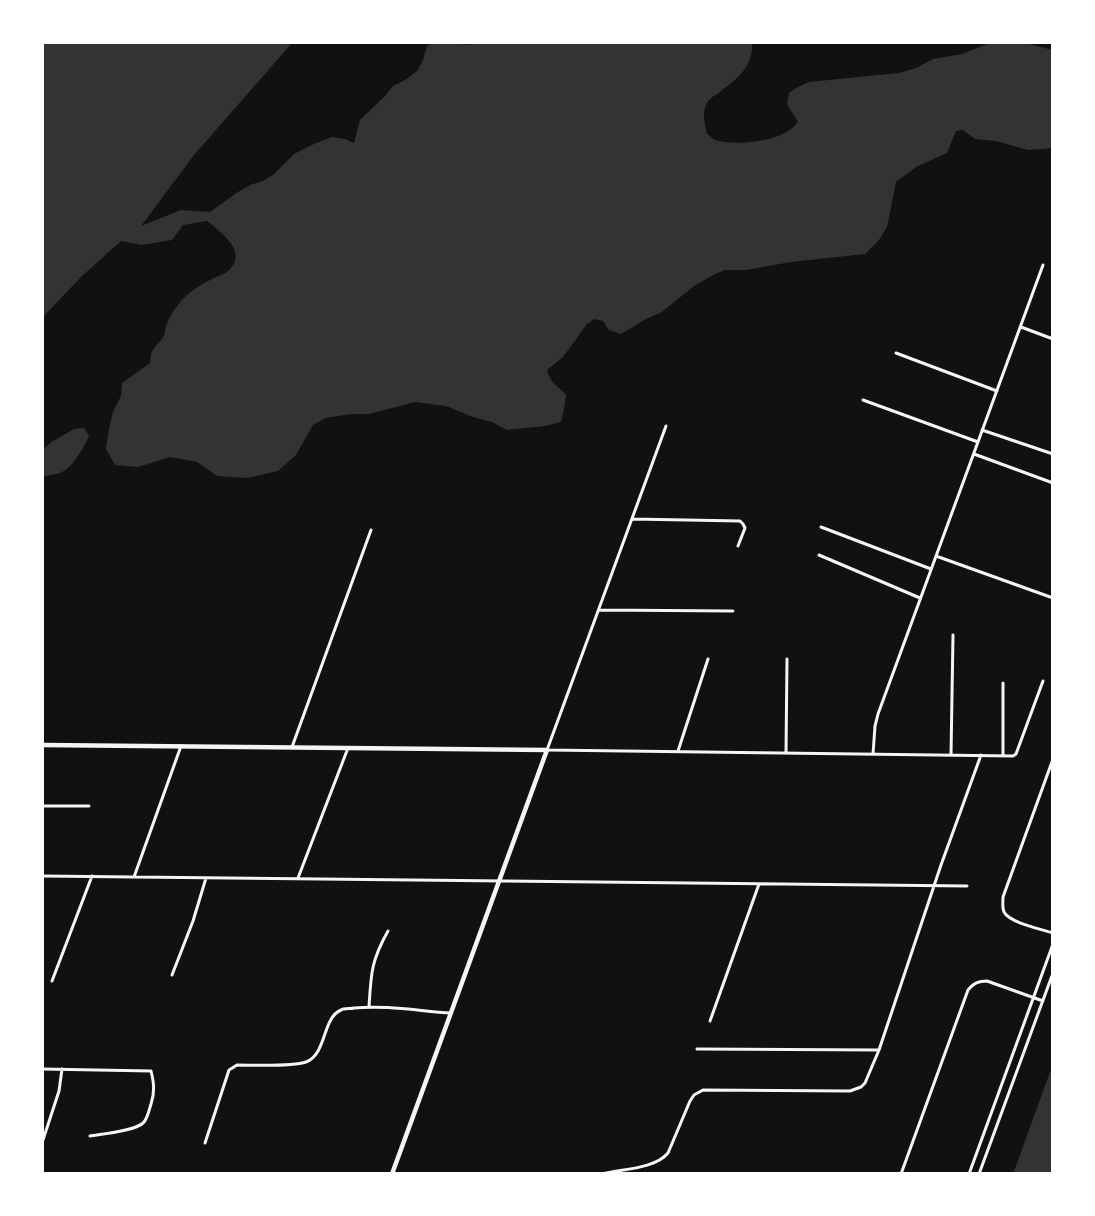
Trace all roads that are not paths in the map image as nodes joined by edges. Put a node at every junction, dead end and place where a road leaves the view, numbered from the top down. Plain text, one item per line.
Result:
1 (1044, 266) dead end
2 (1021, 326) junction
3 (1053, 339) edge
4 (896, 353) dead end
5 (997, 391) junction
6 (863, 400) dead end
7 (666, 426) dead end
8 (982, 430) junction
9 (978, 442) junction
10 (974, 453) junction
11 (1053, 454) edge
12 (1053, 483) edge
13 (632, 519) junction
14 (821, 527) dead end
15 (370, 530) dead end
16 (738, 546) dead end
17 (819, 555) dead end
18 (936, 556) junction
19 (931, 568) junction
20 (920, 598) junction
21 (1053, 598) edge
22 (599, 609) junction
23 (733, 610) dead end
24 (952, 635) dead end
25 (708, 659) dead end
26 (787, 659) dead end
27 (1043, 681) dead end
28 (1003, 684) dead end
29 (42, 745) edge
30 (181, 746) junction
31 (292, 747) junction
32 (348, 748) junction
33 (548, 750) junction
34 (678, 752) junction
35 (786, 753) junction
36 (873, 754) junction
37 (951, 754) junction
38 (981, 755) junction
39 (1004, 755) junction
40 (1053, 759) edge
41 (42, 806) edge
42 (89, 806) dead end
43 (42, 876) edge
44 (92, 876) junction
45 (134, 877) junction
46 (206, 878) junction
47 (298, 879) junction
48 (499, 881) junction
49 (759, 884) junction
50 (934, 886) junction
51 (967, 886) dead end
52 (388, 931) dead end
53 (1053, 933) edge
54 (1053, 944) edge
55 (1053, 973) edge
56 (172, 975) dead end
57 (52, 981) dead end
58 (1034, 997) junction
59 (1043, 1000) junction
60 (369, 1007) junction
61 (451, 1013) junction
62 (710, 1021) dead end
63 (697, 1049) dead end
64 (879, 1050) junction
65 (42, 1069) edge
66 (62, 1069) junction
67 (90, 1136) dead end
68 (42, 1143) edge
69 (205, 1143) dead end
70 (610, 1173) edge
71 (392, 1174) edge
72 (602, 1174) edge
73 (901, 1174) edge
74 (969, 1174) edge
75 (979, 1174) edge

1 - 2 street
2 - 3 street
2 - 5 street
4 - 5 street
5 - 8 street
6 - 9 street
7 - 13 street
8 - 9 street
8 - 11 street
9 - 10 street
10 - 12 street
10 - 18 street
13 - 16 street
13 - 22 street
14 - 19 street
15 - 31 street
17 - 20 street
18 - 19 street
18 - 21 street
19 - 20 street
20 - 36 street
22 - 23 street
22 - 33 street
24 - 37 street
25 - 34 street
26 - 35 street
27 - 39 street
28 - 39 street
29 - 30 street
30 - 31 street
30 - 45 street
31 - 32 street
32 - 33 street
32 - 47 street
33 - 34 street
33 - 48 street
34 - 35 street
35 - 36 street
36 - 37 street
37 - 38 street
38 - 39 street
38 - 50 street
40 - 53 street
41 - 42 street
43 - 44 street
44 - 45 street
44 - 57 street
45 - 46 street
46 - 47 street
46 - 56 street
47 - 48 street
48 - 49 street
48 - 61 street
49 - 50 street
49 - 62 street
50 - 51 street
50 - 64 street
52 - 60 street
54 - 58 street
55 - 59 street
58 - 59 street
58 - 73 street
58 - 74 street
59 - 75 street
60 - 61 street
60 - 69 street
61 - 71 street
63 - 64 street
64 - 70 street
65 - 66 street
66 - 67 street
66 - 68 street
70 - 72 street

